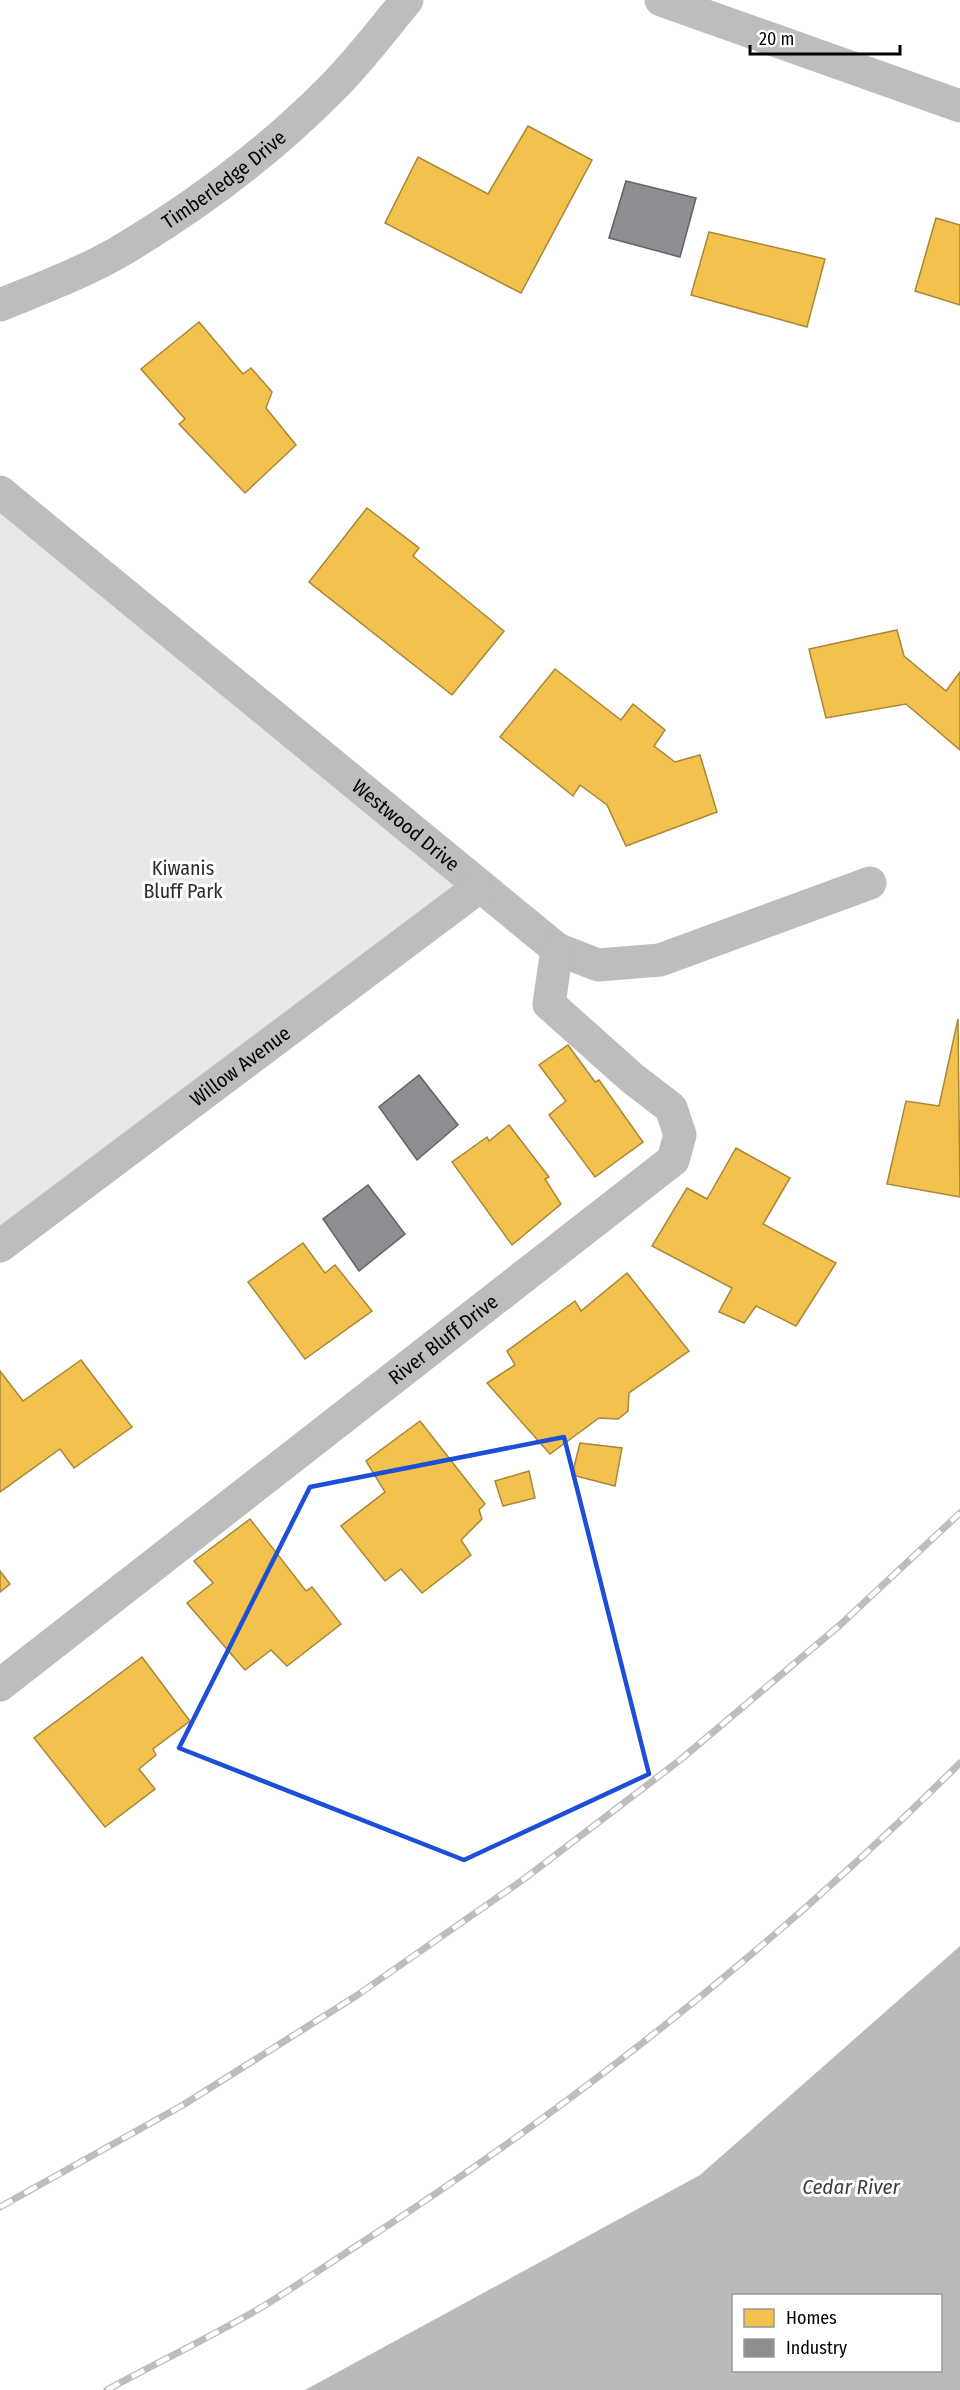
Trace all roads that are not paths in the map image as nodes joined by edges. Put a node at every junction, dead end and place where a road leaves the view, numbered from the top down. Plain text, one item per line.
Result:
1 (407, 0) edge
2 (661, 0) edge
3 (960, 106) edge
4 (0, 305) edge
5 (0, 492) edge
6 (870, 883) dead end
7 (479, 887) junction
8 (557, 949) junction
9 (0, 1246) edge
10 (0, 1685) edge

1 - 4 street, Timberledge Drive
2 - 3 street
5 - 7 street, Westwood Drive
6 - 8 street, Westwood Drive
7 - 8 street, Westwood Drive
7 - 9 street, Willow Avenue
8 - 10 street, River Bluff Drive

